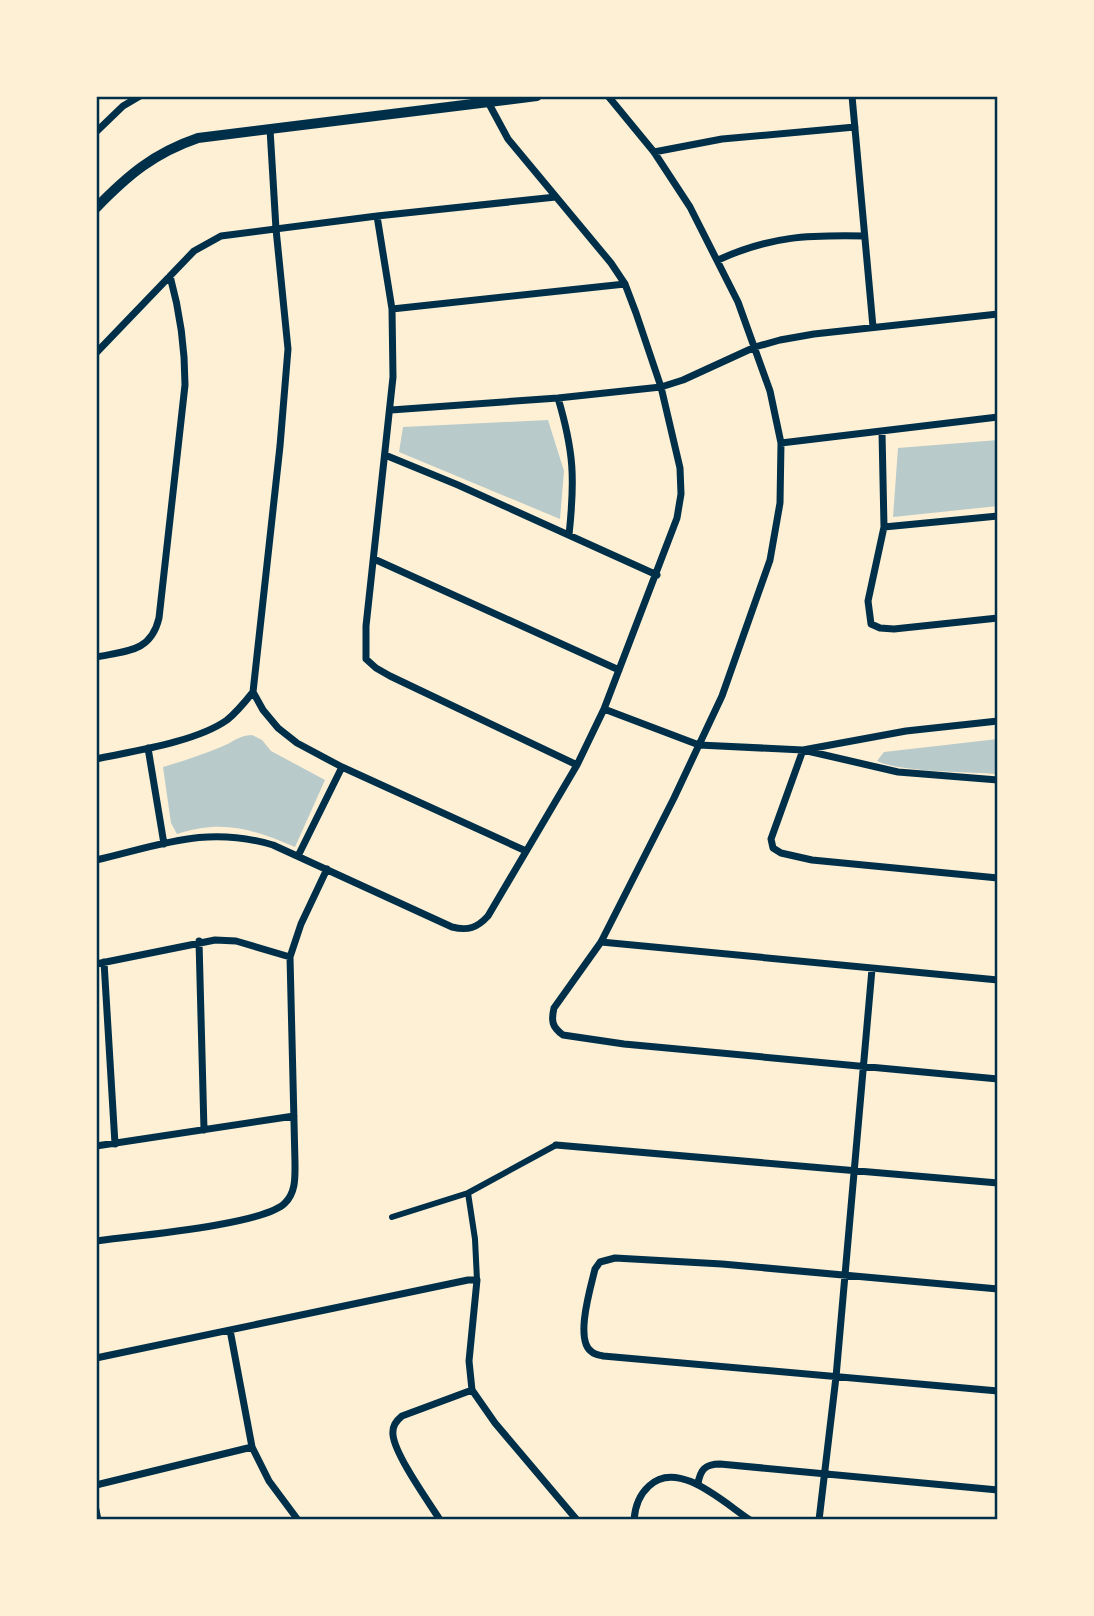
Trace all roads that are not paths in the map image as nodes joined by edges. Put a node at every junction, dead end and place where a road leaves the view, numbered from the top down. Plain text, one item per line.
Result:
1 (140, 96) edge
2 (537, 96) edge
3 (608, 96) edge
4 (852, 96) edge
5 (487, 99) edge
6 (855, 127) junction
7 (270, 129) junction
8 (96, 132) edge
9 (653, 152) junction
10 (556, 197) junction
11 (96, 208) edge
12 (377, 216) junction
13 (276, 229) junction
14 (864, 236) junction
15 (718, 260) junction
16 (170, 276) junction
17 (625, 284) junction
18 (392, 309) junction
19 (998, 314) edge
20 (873, 327) junction
21 (755, 347) junction
22 (96, 353) edge
23 (661, 387) junction
24 (558, 398) junction
25 (391, 410) junction
26 (998, 417) edge
27 (882, 432) junction
28 (781, 443) junction
29 (385, 455) junction
30 (998, 516) edge
31 (884, 527) junction
32 (569, 534) junction
33 (374, 559) junction
34 (657, 575) junction
35 (998, 618) edge
36 (96, 657) edge
37 (620, 670) junction
38 (253, 692) junction
39 (604, 709) junction
40 (998, 721) edge
41 (699, 745) junction
42 (148, 748) junction
43 (803, 750) junction
44 (96, 759) edge
45 (577, 765) junction
46 (342, 767) junction
47 (998, 780) edge
48 (164, 844) junction
49 (526, 852) junction
50 (298, 856) junction
51 (96, 860) edge
52 (327, 870) junction
53 (998, 878) edge
54 (199, 942) junction
55 (601, 942) junction
56 (290, 957) junction
57 (100, 963) edge
58 (872, 969) junction
59 (998, 980) edge
60 (863, 1066) junction
61 (998, 1079) edge
62 (293, 1116) junction
63 (204, 1130) junction
64 (115, 1144) junction
65 (556, 1145) joint
66 (96, 1146) edge
67 (856, 1169) junction
68 (998, 1183) edge
69 (468, 1193) junction
70 (392, 1217) dead end
71 (96, 1241) edge
72 (845, 1276) junction
73 (477, 1280) junction
74 (998, 1289) edge
75 (230, 1330) junction
76 (96, 1358) edge
77 (836, 1377) junction
78 (472, 1390) junction
79 (998, 1391) edge
80 (252, 1447) junction
81 (824, 1474) junction
82 (698, 1484) junction
83 (96, 1485) edge
84 (998, 1490) edge
85 (96, 1510) edge
86 (98, 1520) edge
87 (298, 1520) edge
88 (440, 1520) edge
89 (577, 1520) edge
90 (634, 1520) edge
91 (750, 1520) edge
92 (819, 1520) edge

1 - 8 street
2 - 5 street
3 - 9 street
4 - 6 street
5 - 7 street
5 - 10 street
6 - 9 street
6 - 14 street
7 - 11 street
7 - 13 street
9 - 15 street
10 - 12 street
10 - 17 street
12 - 13 street
12 - 18 street
13 - 16 street
13 - 38 street
14 - 15 street
14 - 20 street
15 - 21 street
16 - 22 street
16 - 36 street
17 - 18 street
17 - 23 street
18 - 25 street
19 - 20 street
20 - 21 street
21 - 23 street
21 - 28 street
23 - 24 street
23 - 34 street
24 - 25 street
24 - 32 street
25 - 29 street
26 - 27 street
27 - 28 street
27 - 31 street
28 - 41 street
29 - 32 street
29 - 33 street
30 - 31 street
31 - 35 street
32 - 34 street
33 - 37 street
33 - 45 street
34 - 37 street
37 - 39 street
38 - 42 street
38 - 46 street
39 - 41 street
39 - 45 street
40 - 43 street
41 - 43 street
41 - 55 street
42 - 44 street
42 - 48 street
43 - 47 street
43 - 53 street
45 - 49 street
46 - 49 street
46 - 50 street
48 - 50 street
48 - 51 street
49 - 52 street
50 - 52 street
52 - 56 street
54 - 56 street
54 - 57 street
54 - 63 street
55 - 58 street
55 - 60 street
56 - 62 street
57 - 64 street
58 - 59 street
58 - 60 street
60 - 61 street
60 - 67 street
62 - 63 street
62 - 71 street
63 - 64 street
64 - 66 street
65 - 67 street
65 - 69 street
67 - 68 street
67 - 72 street
69 - 70 street
69 - 73 street
72 - 74 street
72 - 77 street
72 - 77 street
73 - 75 street
73 - 78 street
75 - 76 street
75 - 80 street
77 - 79 street
77 - 81 street
78 - 88 street
78 - 89 street
80 - 83 street
80 - 87 street
81 - 82 street
81 - 84 street
81 - 92 street
82 - 90 street
82 - 91 street
85 - 86 street

